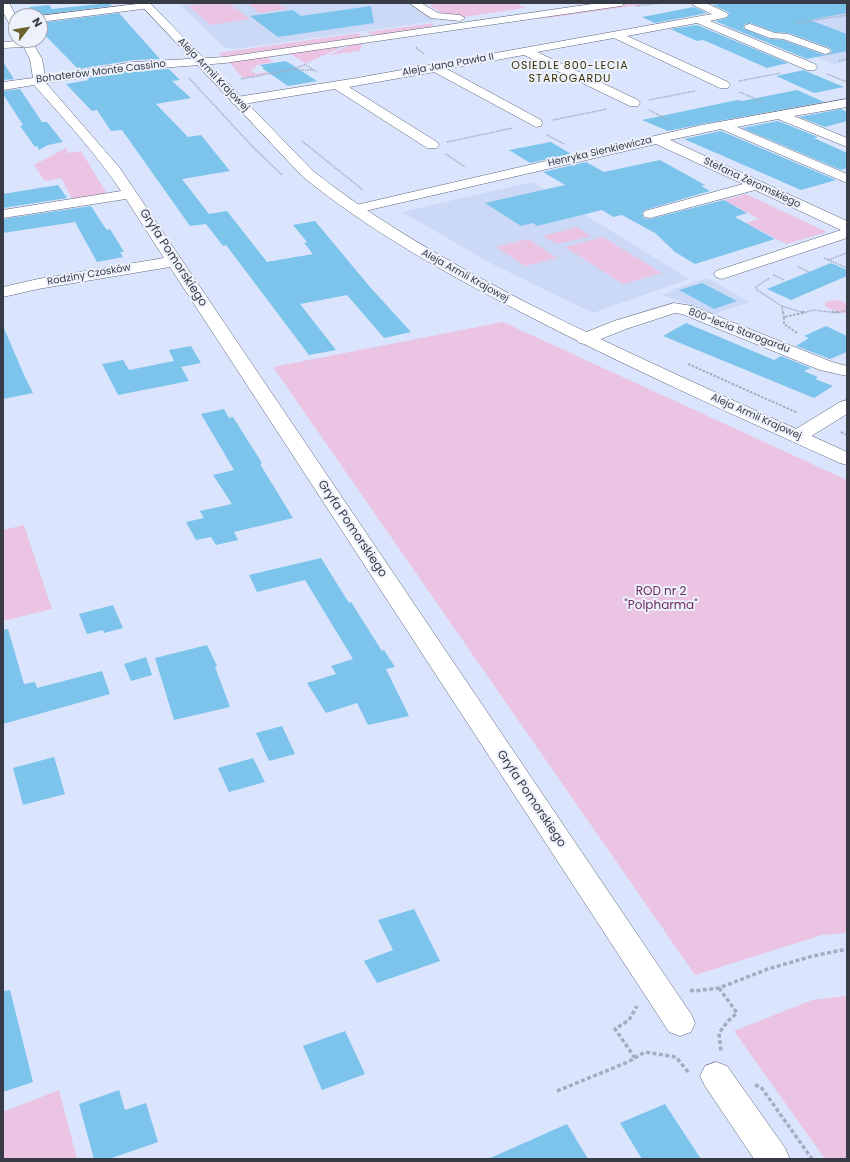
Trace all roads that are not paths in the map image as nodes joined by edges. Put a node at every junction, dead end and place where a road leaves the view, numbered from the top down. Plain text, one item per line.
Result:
1 (621, 3) edge
2 (696, 3) edge
3 (145, 4) edge
4 (412, 4) edge
5 (48, 18) edge
6 (732, 19) junction
7 (699, 20) junction
8 (472, 24) junction
9 (616, 35) junction
10 (30, 48) edge
11 (525, 51) junction
12 (825, 52) dead end
13 (199, 62) junction
14 (811, 67) road end
15 (436, 68) junction
16 (39, 80) junction
17 (338, 85) junction
18 (724, 85) road end
19 (3, 86) edge
20 (238, 101) junction
21 (634, 103) road end
22 (845, 105) edge
23 (784, 115) junction
24 (722, 125) junction
25 (539, 128) road end
26 (657, 139) junction
27 (847, 143) edge
28 (432, 145) dead end
29 (847, 179) edge
30 (757, 185) junction
31 (130, 194) junction
32 (356, 209) junction
33 (3, 214) edge
34 (650, 214) dead end
35 (847, 227) edge
36 (847, 233) edge
37 (175, 261) junction
38 (722, 274) dead end
39 (3, 292) edge
40 (585, 339) junction
41 (847, 371) edge
42 (847, 406) edge
43 (798, 436) junction
44 (847, 459) edge
45 (680, 1023) dead end
46 (710, 1070) road end
47 (773, 1159) edge

1 - 8 street
2 - 6 street
3 - 5 street
3 - 13 street, Aleja Armii Krajowej
4 - 8 street
6 - 7 street, Aleja Jana Pawła II
6 - 12 street
7 - 9 street, Aleja Jana Pawła II
7 - 14 street
8 - 13 street
9 - 11 street, Aleja Jana Pawła II
9 - 18 street
10 - 16 street
11 - 15 street, Aleja Jana Pawła II
11 - 21 street
13 - 16 street, Bohaterów Monte Cassino
13 - 20 street, Aleja Armii Krajowej
15 - 17 street, Aleja Jana Pawła II
15 - 25 street
16 - 19 street, Bohaterów Monte Cassino
16 - 31 street, Gryfa Pomorskiego
17 - 20 street, Aleja Jana Pawła II
17 - 28 street
20 - 32 street, Aleja Armii Krajowej
22 - 23 street, Henryka Sienkiewicza
23 - 24 street, Henryka Sienkiewicza
23 - 27 street
24 - 26 street, Henryka Sienkiewicza
24 - 29 street
26 - 30 street, Stefana Żeromskiego
26 - 32 street, Henryka Sienkiewicza
30 - 34 street
30 - 35 street, Stefana Żeromskiego
31 - 33 street
31 - 37 street, Gryfa Pomorskiego
32 - 40 street, Aleja Armii Krajowej
36 - 38 street
37 - 39 street, Rodziny Czosków
37 - 45 street, Gryfa Pomorskiego
40 - 41 street, 800-lecia Starogardu
40 - 43 street, Aleja Armii Krajowej
42 - 43 street
43 - 44 street, Aleja Armii Krajowej
46 - 47 street

